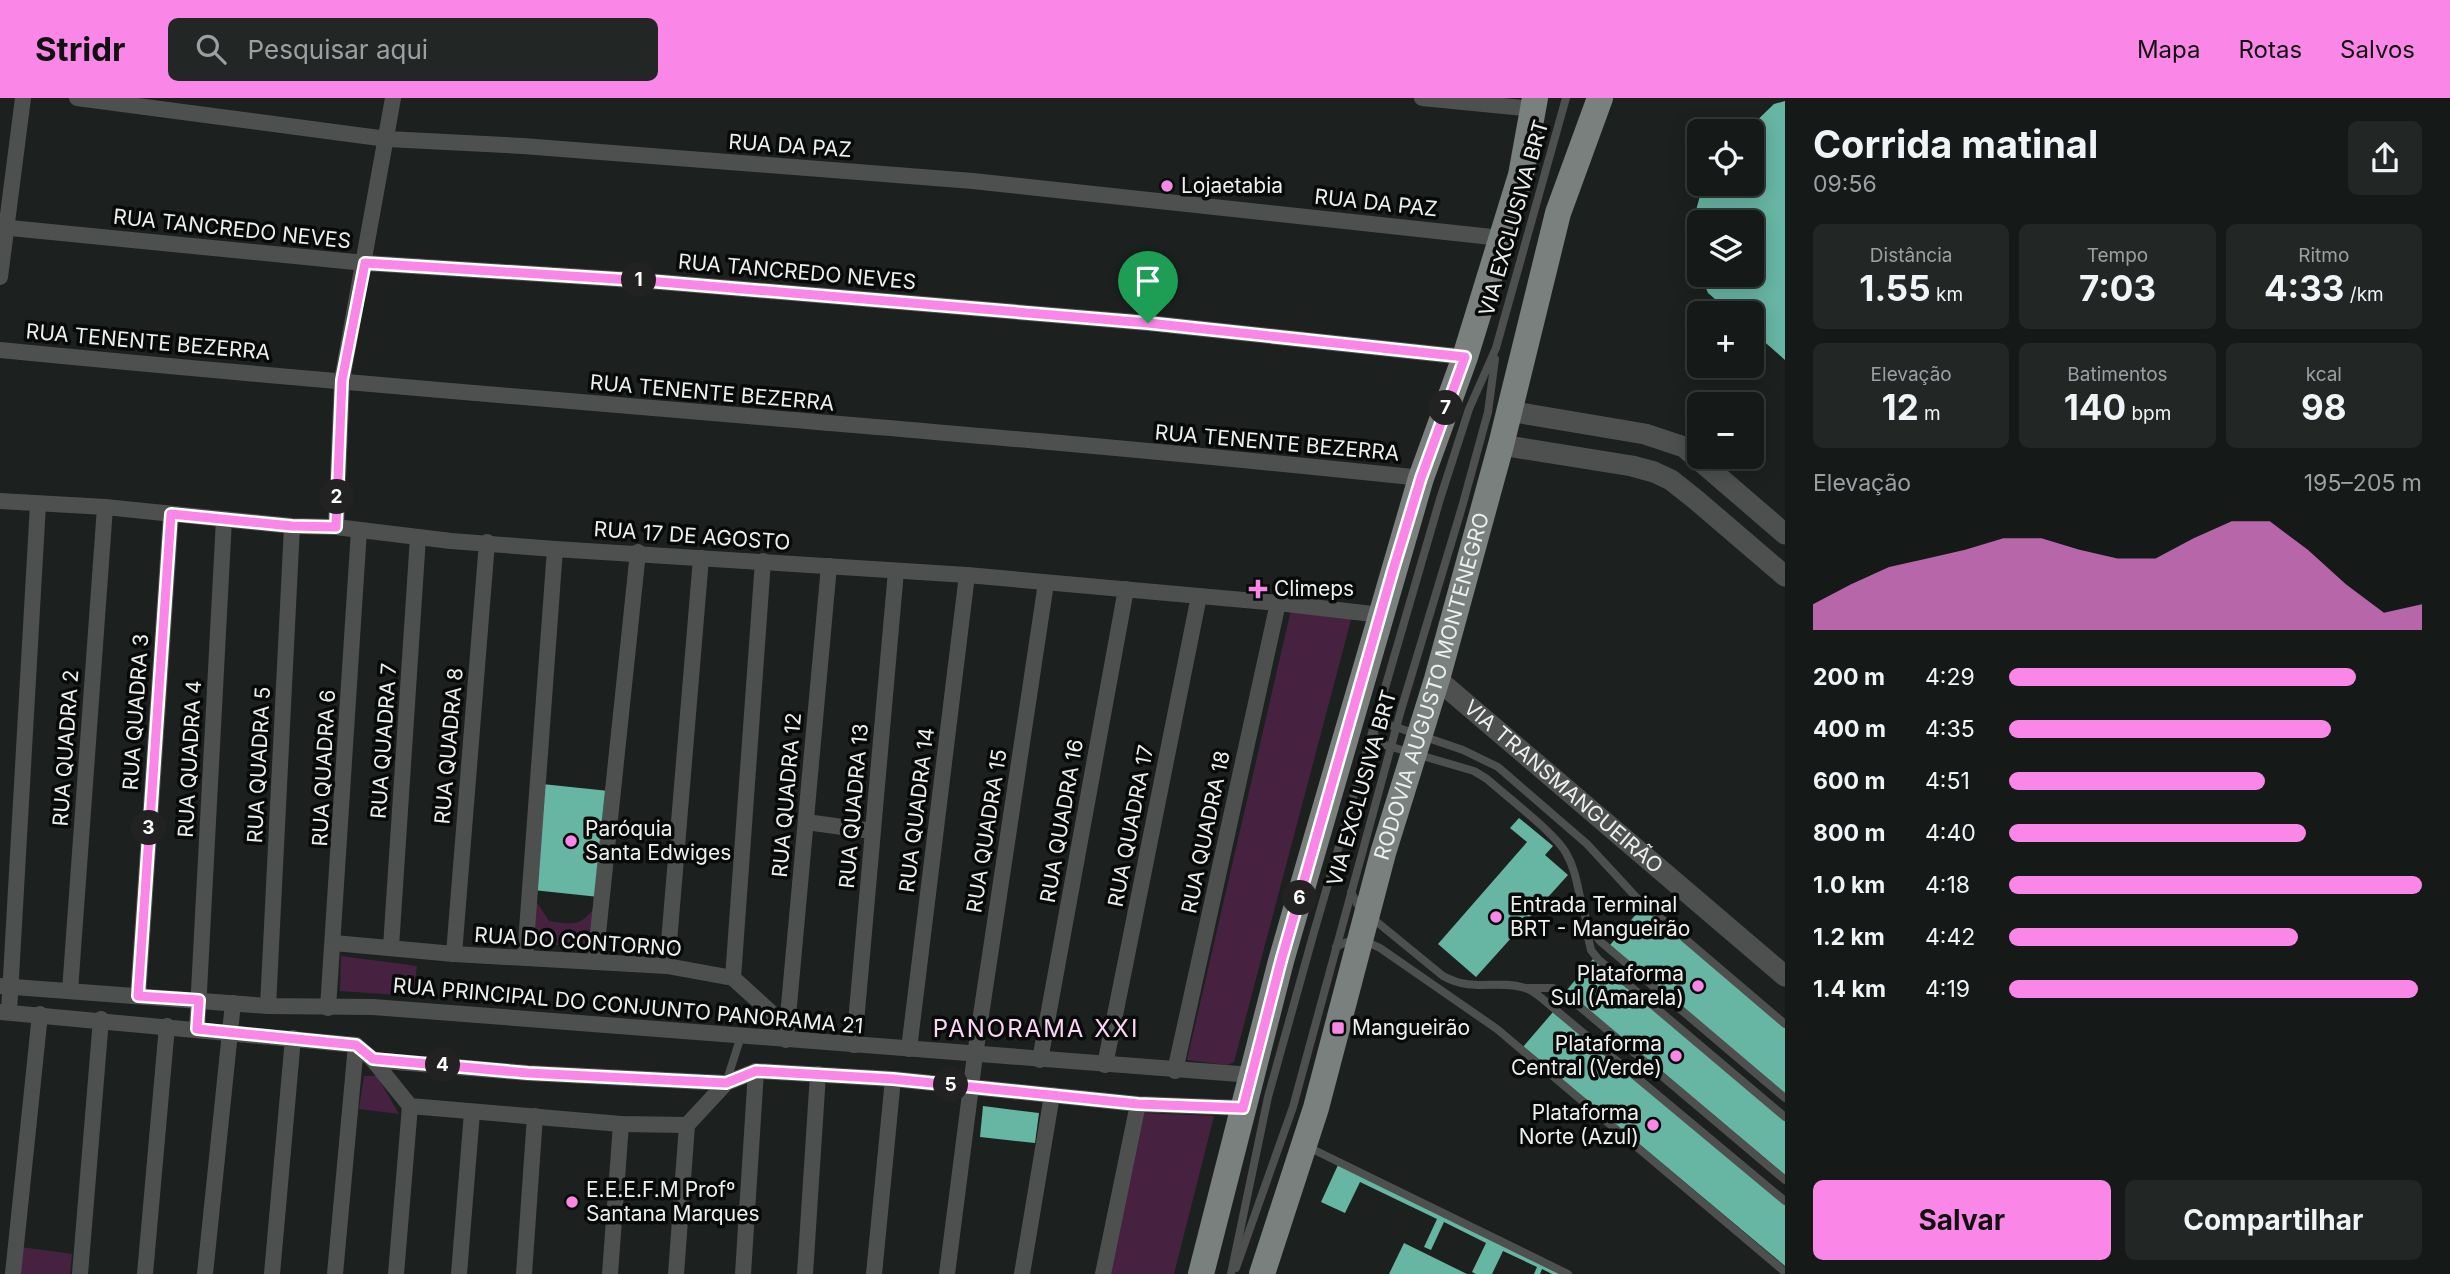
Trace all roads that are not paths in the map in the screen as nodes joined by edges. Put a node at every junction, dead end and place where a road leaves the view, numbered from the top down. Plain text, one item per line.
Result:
1 (23, 98) edge
2 (77, 98) edge
3 (393, 98) edge
4 (1422, 98) edge
5 (1566, 98) edge
6 (1597, 102) edge
7 (1534, 104) edge
8 (387, 139) junction
9 (3, 227) edge
10 (1501, 237) junction
11 (365, 263) junction
12 (0, 277) edge
13 (1496, 348) junction
14 (0, 350) edge
15 (1465, 357) junction
16 (342, 380) junction
17 (1509, 411) junction
18 (1501, 445) junction
19 (1421, 478) junction
20 (0, 501) edge
21 (38, 505) junction
22 (105, 507) junction
23 (171, 514) junction
24 (224, 519) junction
25 (292, 526) junction
26 (336, 527) junction
27 (359, 530) junction
28 (1785, 534) edge
29 (418, 537) junction
30 (487, 542) junction
31 (555, 549) junction
32 (638, 552) junction
33 (701, 558) junction
34 (763, 561) junction
35 (829, 566) junction
36 (896, 571) junction
37 (967, 575) junction
38 (1785, 576) edge
39 (1046, 583) junction
40 (1126, 589) junction
41 (1199, 596) junction
42 (1278, 603) junction
43 (1381, 615) junction
44 (1437, 678) junction
45 (1373, 731) junction
46 (1405, 740) junction
47 (806, 822) junction
48 (872, 831) junction
49 (1351, 892) junction
50 (1366, 913) junction
51 (1585, 918) junction
52 (334, 943) junction
53 (1348, 944) junction
54 (391, 947) junction
55 (454, 954) junction
56 (525, 957) junction
57 (595, 962) junction
58 (667, 966) junction
59 (1785, 976) edge
60 (733, 978) junction
61 (5, 986) edge
62 (1523, 987) junction
63 (70, 991) junction
64 (138, 996) junction
65 (199, 1000) junction
66 (233, 1003) junction
67 (268, 1006) junction
68 (328, 1008) junction
69 (5, 1012) edge
70 (40, 1014) junction
71 (101, 1019) junction
72 (1785, 1024) edge
73 (167, 1026) junction
74 (197, 1029) junction
75 (230, 1032) junction
76 (786, 1033) junction
77 (741, 1036) junction
78 (293, 1038) junction
79 (356, 1045) junction
80 (854, 1045) junction
81 (909, 1049) junction
82 (975, 1055) junction
83 (373, 1059) junction
84 (1040, 1060) junction
85 (1105, 1065) junction
86 (756, 1071) junction
87 (1175, 1071) junction
88 (818, 1074) junction
89 (1252, 1075) junction
90 (893, 1079) junction
91 (726, 1083) junction
92 (972, 1086) junction
93 (1052, 1095) junction
94 (1785, 1098) edge
95 (1138, 1104) junction
96 (410, 1106) junction
97 (1243, 1108) junction
98 (472, 1112) junction
99 (535, 1116) junction
100 (1785, 1117) edge
101 (621, 1124) junction
102 (687, 1125) junction
103 (1304, 1145) junction
104 (1785, 1180) edge
105 (1785, 1201) edge
106 (1785, 1272) edge
107 (13, 1274) edge
108 (80, 1274) edge
109 (145, 1274) edge
110 (205, 1274) edge
111 (272, 1274) edge
112 (335, 1274) edge
113 (396, 1274) edge
114 (459, 1274) edge
115 (524, 1274) edge
116 (610, 1274) edge
117 (676, 1274) edge
118 (743, 1274) edge
119 (805, 1274) edge
120 (874, 1274) edge
121 (947, 1274) edge
122 (1022, 1274) edge
123 (1103, 1274) edge
124 (1201, 1274) edge
125 (1233, 1274) edge
126 (1262, 1274) edge
127 (1568, 1274) edge

1 - 9 street
2 - 8 street, RUA DA PAZ
3 - 8 street
4 - 7 street
5 - 13 lane, VIA EXCLUSIVA BRT
6 - 17 main road, RODOVIA AUGUSTO MONTENEGRO
7 - 10 main road
8 - 10 street, RUA DA PAZ
8 - 11 street
9 - 11 street, RUA TANCREDO NEVES
9 - 12 street
10 - 15 main road
11 - 15 street, RUA TANCREDO NEVES
11 - 16 street
13 - 45 lane, VIA EXCLUSIVA BRT
13 - 46 lane, VIA EXCLUSIVA BRT
14 - 16 street, RUA TENENTE BEZERRA
15 - 19 main road
16 - 19 street, RUA TENENTE BEZERRA
16 - 26 street
17 - 18 main road, RODOVIA AUGUSTO MONTENEGRO
17 - 28 street
18 - 38 street
18 - 44 main road, RODOVIA AUGUSTO MONTENEGRO
19 - 43 main road
20 - 21 street, RUA 17 DE AGOSTO
21 - 22 street, RUA 17 DE AGOSTO
21 - 61 street
22 - 23 street, RUA 17 DE AGOSTO
22 - 63 street, RUA QUADRA 2
23 - 24 street, RUA 17 DE AGOSTO
23 - 64 street, RUA QUADRA 3
24 - 25 street, RUA 17 DE AGOSTO
24 - 65 street, RUA QUADRA 4
25 - 26 street, RUA 17 DE AGOSTO
25 - 67 street, RUA QUADRA 5
26 - 27 street, RUA 17 DE AGOSTO
27 - 29 street, RUA 17 DE AGOSTO
27 - 52 street, RUA QUADRA 6
29 - 30 street, RUA 17 DE AGOSTO
29 - 54 street, RUA QUADRA 7
30 - 31 street, RUA 17 DE AGOSTO
30 - 55 street, RUA QUADRA 8
31 - 32 street, RUA 17 DE AGOSTO
31 - 56 street
32 - 33 street, RUA 17 DE AGOSTO
32 - 57 street
33 - 34 street, RUA 17 DE AGOSTO
33 - 58 street
34 - 35 street, RUA 17 DE AGOSTO
34 - 60 street
35 - 36 street, RUA 17 DE AGOSTO
35 - 47 street, RUA QUADRA 12
36 - 37 street, RUA 17 DE AGOSTO
36 - 48 street, RUA QUADRA 13
37 - 39 street, RUA 17 DE AGOSTO
37 - 81 street, RUA QUADRA 14
39 - 40 street, RUA 17 DE AGOSTO
39 - 82 street, RUA QUADRA 15
40 - 41 street, RUA 17 DE AGOSTO
40 - 84 street, RUA QUADRA 16
41 - 42 street, RUA 17 DE AGOSTO
41 - 85 street, RUA QUADRA 17
42 - 43 street, RUA 17 DE AGOSTO
42 - 87 street, RUA QUADRA 18
43 - 89 main road
44 - 46 main road, RODOVIA AUGUSTO MONTENEGRO
44 - 59 street, VIA TRANSMANGUEIRÃO
45 - 46 lane
45 - 46 lane
45 - 125 lane, VIA EXCLUSIVA BRT
46 - 49 lane, VIA EXCLUSIVA BRT
46 - 50 main road, RODOVIA AUGUSTO MONTENEGRO
46 - 51 lane
46 - 72 lane
47 - 48 street
47 - 76 street, RUA QUADRA 12
48 - 80 street, RUA QUADRA 13
49 - 50 lane
49 - 53 lane, VIA EXCLUSIVA BRT
50 - 53 main road, RODOVIA AUGUSTO MONTENEGRO
50 - 62 lane
51 - 94 lane
51 - 100 lane
52 - 54 street, RUA DO CONTORNO
52 - 68 street, RUA QUADRA 6
53 - 103 main road, RODOVIA AUGUSTO MONTENEGRO
53 - 106 lane
53 - 125 lane, VIA EXCLUSIVA BRT
54 - 55 street, RUA DO CONTORNO
55 - 56 street, RUA DO CONTORNO
56 - 57 street, RUA DO CONTORNO
57 - 58 street, RUA DO CONTORNO
58 - 60 street, RUA DO CONTORNO
60 - 76 street
61 - 63 street, RUA PRINCIPAL DO CONJUNTO PANORAMA 21
61 - 69 street
62 - 104 lane
62 - 105 lane
63 - 64 street, RUA PRINCIPAL DO CONJUNTO PANORAMA 21
64 - 65 street, RUA PRINCIPAL DO CONJUNTO PANORAMA 21
65 - 66 street, RUA PRINCIPAL DO CONJUNTO PANORAMA 21
65 - 74 street
66 - 67 street, RUA PRINCIPAL DO CONJUNTO PANORAMA 21
66 - 75 street
67 - 68 street, RUA PRINCIPAL DO CONJUNTO PANORAMA 21
68 - 77 street, RUA PRINCIPAL DO CONJUNTO PANORAMA 21
69 - 70 street
70 - 71 street
70 - 107 street
71 - 73 street
71 - 108 street
73 - 74 street
73 - 109 street
74 - 75 street
75 - 78 street
75 - 110 street
76 - 77 street, RUA PRINCIPAL DO CONJUNTO PANORAMA 21
76 - 80 street, RUA PRINCIPAL DO CONJUNTO PANORAMA 21
77 - 91 lane
78 - 79 street
78 - 111 street
79 - 83 street
79 - 112 street
80 - 81 street, RUA PRINCIPAL DO CONJUNTO PANORAMA 21
81 - 82 street, RUA PRINCIPAL DO CONJUNTO PANORAMA 21
82 - 84 street, RUA PRINCIPAL DO CONJUNTO PANORAMA 21
82 - 92 street, RUA QUADRA 15
83 - 91 street
83 - 96 street
84 - 85 street, RUA PRINCIPAL DO CONJUNTO PANORAMA 21
85 - 87 street, RUA PRINCIPAL DO CONJUNTO PANORAMA 21
86 - 88 street
86 - 91 street
86 - 118 street
87 - 89 street, RUA PRINCIPAL DO CONJUNTO PANORAMA 21
88 - 90 street
88 - 119 street
89 - 97 main road
90 - 92 street
90 - 120 street
91 - 102 street
92 - 93 street
92 - 121 street
93 - 95 street
93 - 122 street
95 - 97 street
95 - 123 street
96 - 98 street
96 - 113 street
97 - 124 main road
98 - 99 street
98 - 114 street
99 - 101 street
99 - 115 street
101 - 102 street
101 - 116 street
102 - 117 street
103 - 126 main road, RODOVIA AUGUSTO MONTENEGRO
103 - 127 lane

